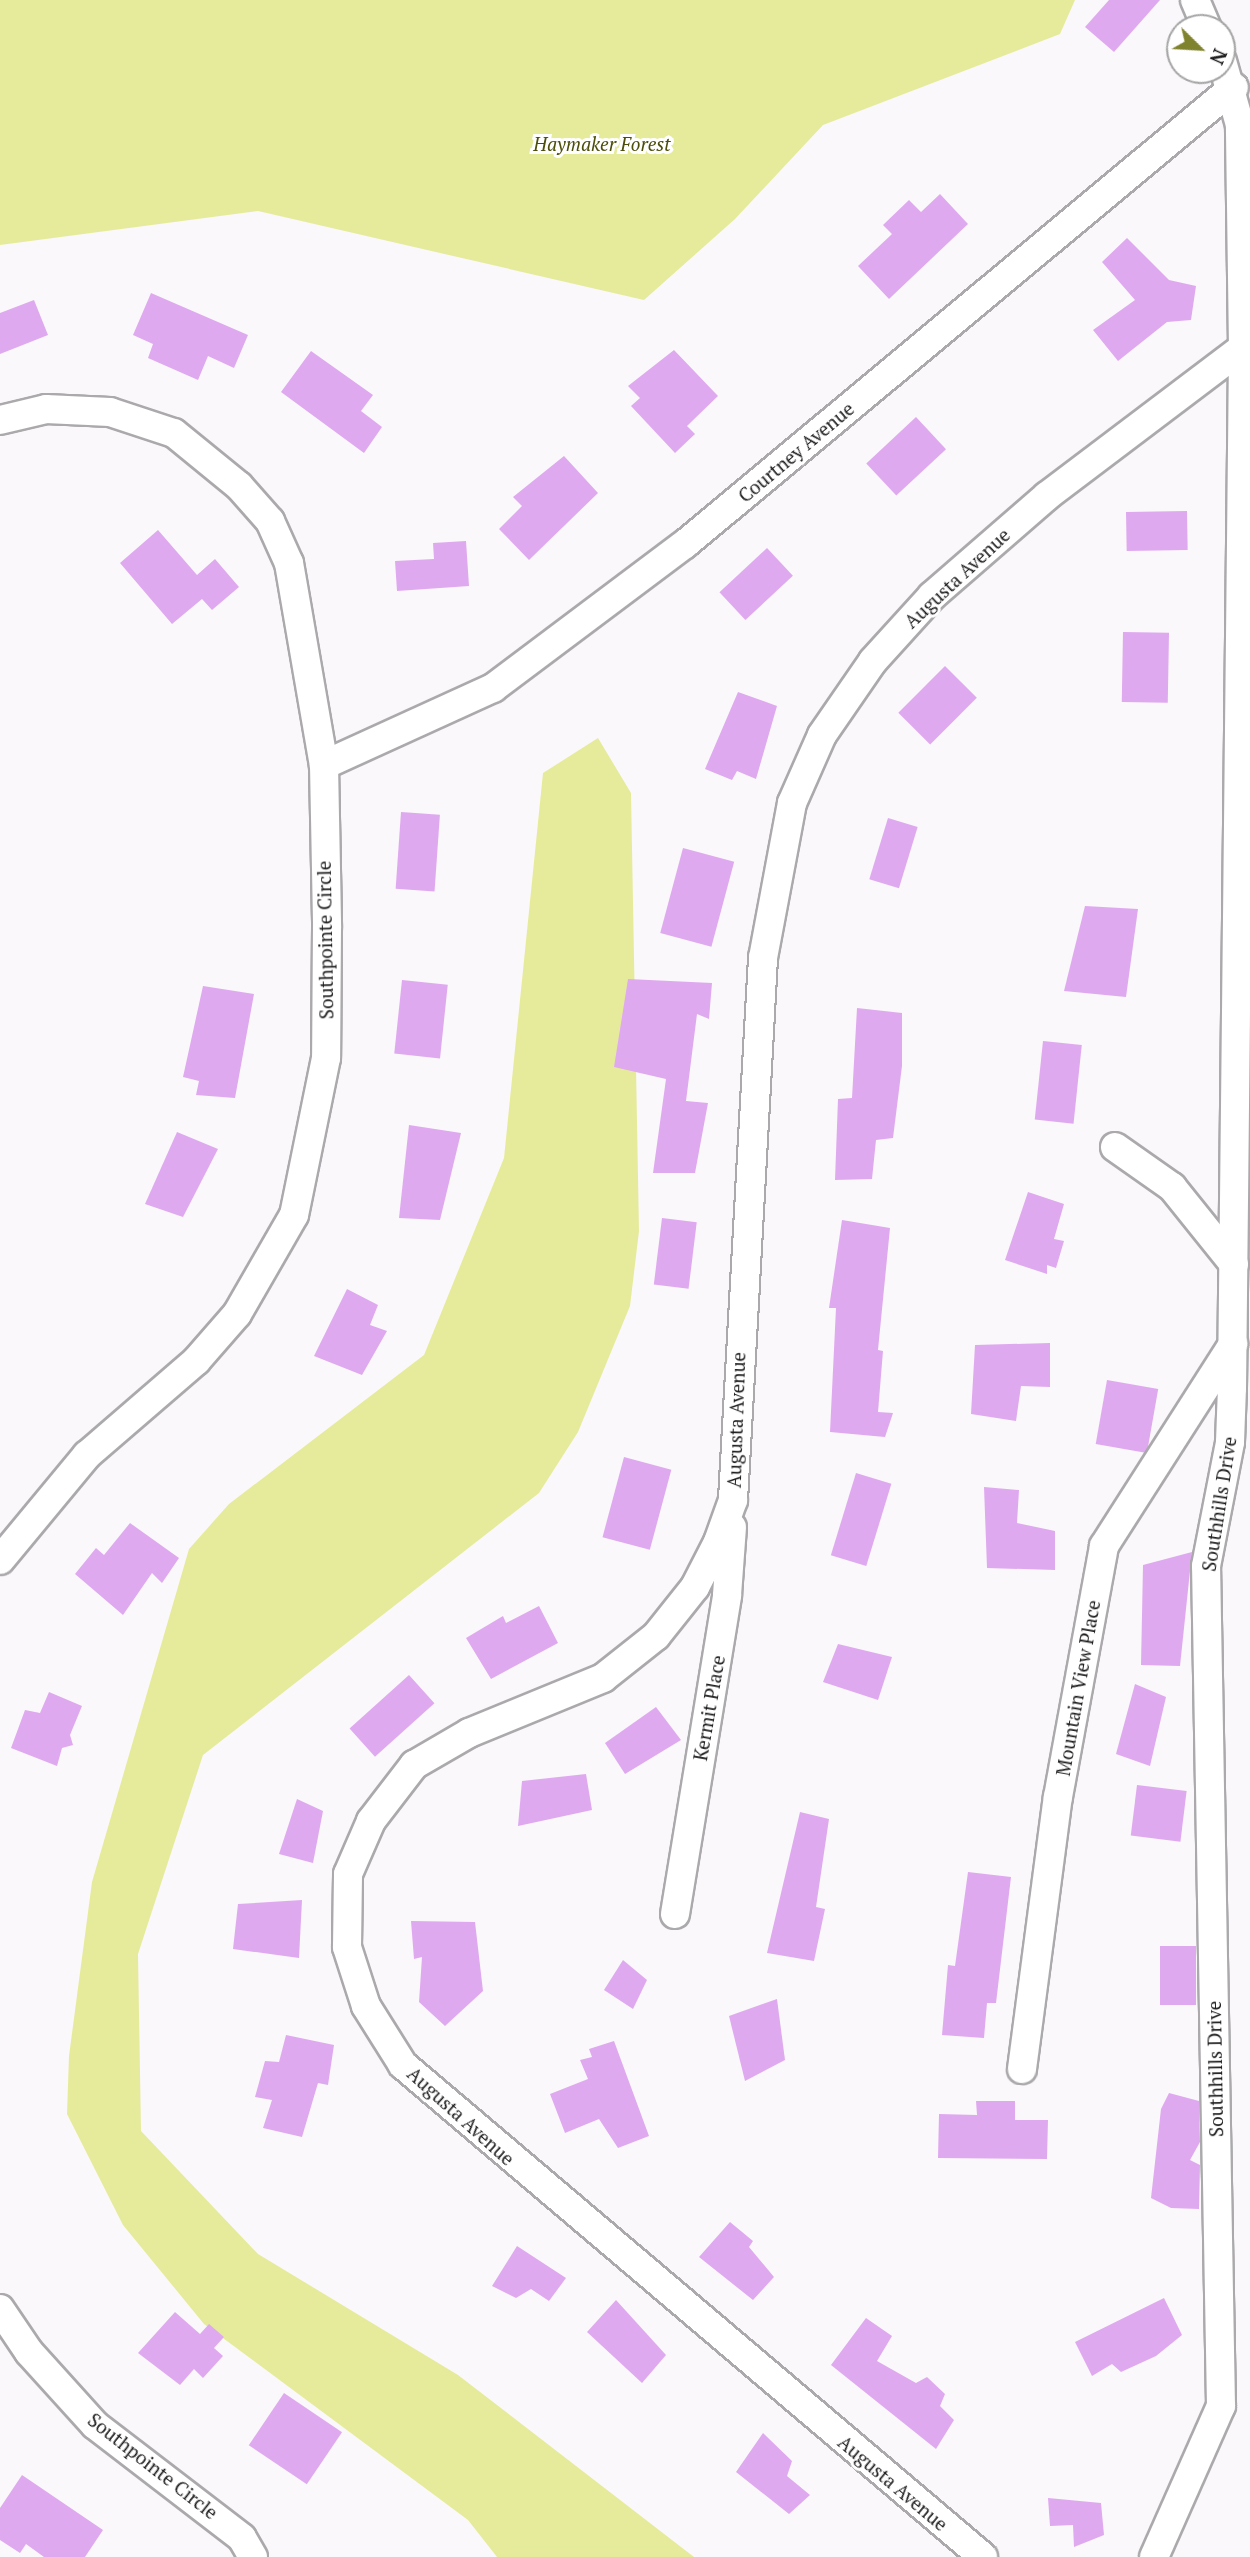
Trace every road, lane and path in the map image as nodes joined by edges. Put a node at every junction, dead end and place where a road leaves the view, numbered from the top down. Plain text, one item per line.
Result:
1 (1233, 84) edge
2 (1234, 87) junction
3 (1243, 348) junction
4 (0, 420) edge
5 (324, 765) junction
6 (1115, 1147) dead end
7 (1234, 1264) junction
8 (1233, 1344) junction
9 (733, 1500) junction
10 (0, 1560) edge
11 (675, 1914) dead end
12 (1022, 2069) dead end
13 (0, 2309) edge
14 (253, 2557) edge
15 (983, 2557) edge
16 (1154, 2557) edge

1 - 2 street, Southhills Drive
2 - 3 street, Southhills Drive
2 - 5 street, Courtney Avenue
3 - 7 street, Southhills Drive
3 - 9 street, Augusta Avenue
4 - 5 street, Southpointe Circle
5 - 10 street, Southpointe Circle
6 - 7 street
7 - 8 street, Southhills Drive
8 - 12 street, Mountain View Place
8 - 16 street, Southhills Drive
9 - 11 street, Kermit Place
9 - 15 street, Augusta Avenue
13 - 14 street, Southpointe Circle

